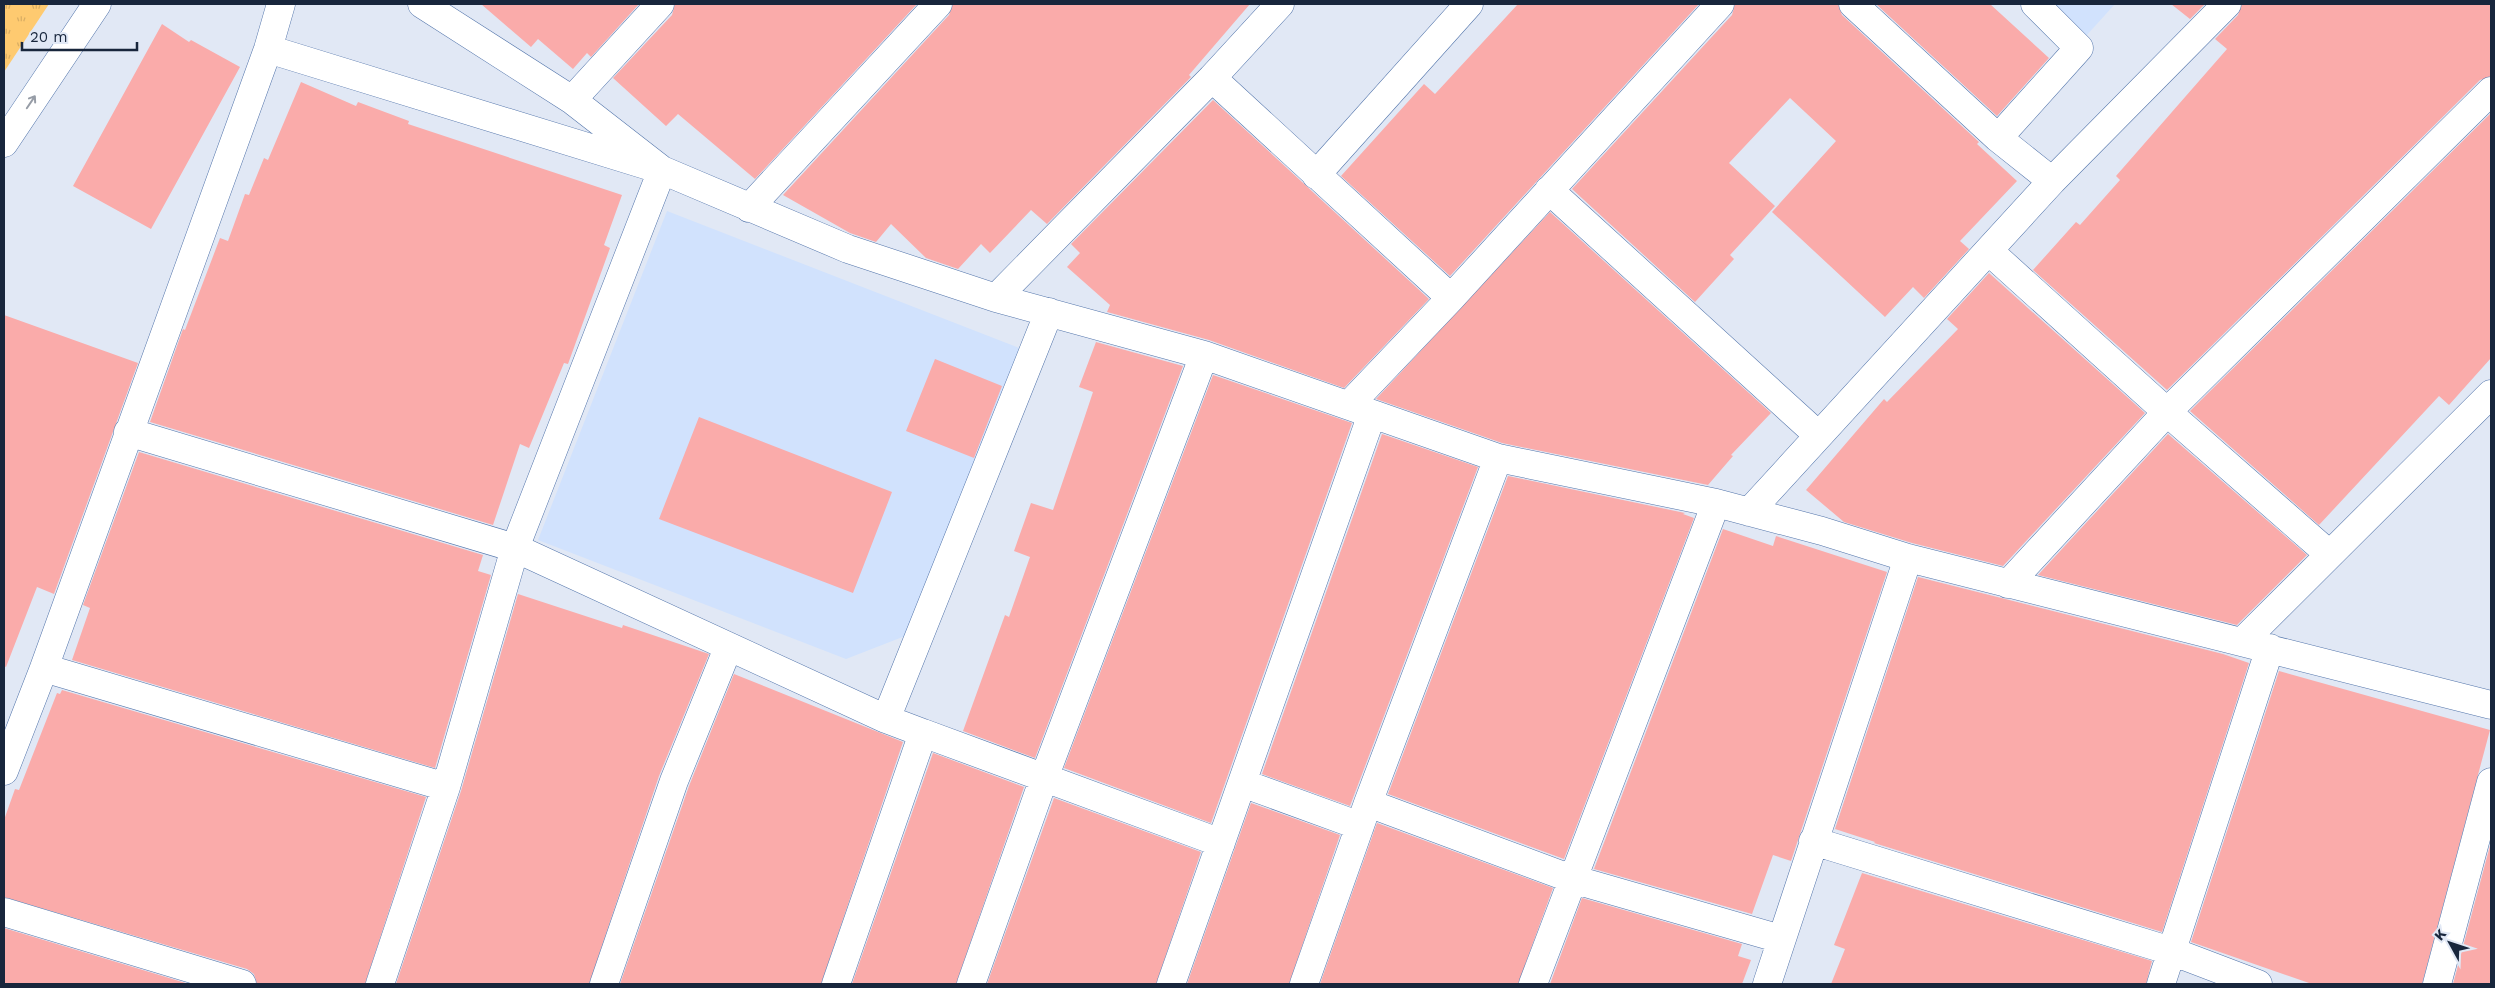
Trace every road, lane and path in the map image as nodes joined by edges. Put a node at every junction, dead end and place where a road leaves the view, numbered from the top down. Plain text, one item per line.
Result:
1 (97, 4) edge
2 (281, 4) edge
3 (422, 4) edge
4 (660, 4) edge
5 (938, 4) edge
6 (1280, 4) edge
7 (1469, 4) edge
8 (1720, 4) edge
9 (1853, 4) edge
10 (2035, 4) edge
11 (2227, 4) edge
12 (268, 49) junction
13 (1212, 78) junction
14 (2491, 91) edge
15 (572, 100) junction
16 (1998, 138) junction
17 (4, 143) edge
18 (662, 170) junction
19 (1316, 175) junction
20 (2052, 181) junction
21 (1549, 190) junction
22 (749, 208) junction
23 (1990, 252) junction
24 (996, 298) junction
25 (1451, 298) junction
26 (1049, 312) junction
27 (1204, 354) junction
28 (2491, 394) edge
29 (1361, 409) junction
30 (2167, 412) junction
31 (128, 432) junction
32 (1818, 435) junction
33 (1498, 458) junction
34 (1716, 502) junction
35 (1749, 512) junction
36 (515, 548) junction
37 (2329, 554) junction
38 (1908, 558) junction
39 (2008, 584) junction
40 (2242, 642) junction
41 (728, 648) junction
42 (2270, 648) junction
43 (44, 668) junction
44 (2491, 704) edge
45 (886, 719) junction
46 (923, 733) junction
47 (4, 771) edge
48 (1044, 778) junction
49 (2491, 782) edge
50 (1242, 783) junction
51 (446, 787) junction
52 (1364, 814) junction
53 (1813, 841) junction
54 (1220, 843) junction
55 (1572, 880) junction
56 (4, 912) edge
57 (1781, 939) junction
58 (2171, 951) junction
59 (242, 984) edge
60 (380, 984) edge
61 (604, 984) edge
62 (836, 984) edge
63 (971, 984) edge
64 (1171, 984) edge
65 (1304, 984) edge
66 (1533, 984) edge
67 (1767, 984) edge
68 (2161, 984) edge
69 (2258, 984) edge
70 (2437, 984) edge

17 -> 1 street
2 - 12 street
3 - 15 street
4 - 15 street
5 - 22 street
6 - 13 street
7 - 19 street
8 - 21 street
9 - 16 street
10 - 16 street
11 - 20 street
12 - 18 street
12 - 31 street
13 - 19 street
13 - 24 street
14 - 30 street
15 - 18 street
16 - 20 street
18 - 22 street
18 - 36 street
19 - 25 street
20 - 23 street
21 - 25 street
21 - 32 street
22 - 24 street
23 - 30 street
23 - 32 street
24 - 26 street
25 - 29 street
26 - 27 street
26 - 45 street
27 - 29 street
27 - 48 street
28 - 37 street
29 - 33 street
29 - 50 street
30 - 37 street
30 - 39 street
31 - 36 street
31 - 43 street
32 - 35 street
33 - 34 street
33 - 52 street
34 - 35 street
34 - 55 street
35 - 38 street
36 - 41 street
36 - 51 street
37 - 40 street
38 - 39 street
38 - 53 street
39 - 40 street
40 - 42 street
41 - 45 street
41 - 61 street
42 - 44 street
42 - 58 street
43 - 47 street
43 - 51 street
45 - 46 street
46 - 48 street
46 - 62 street
48 - 54 street
48 - 63 street
49 - 70 street
50 - 52 street
50 - 54 street
51 - 60 street
52 - 55 street
52 - 65 street
53 - 57 street
53 - 58 street
54 - 64 street
55 - 57 street
55 - 66 street
56 - 59 street
57 - 67 street
58 - 68 street
58 - 69 street

